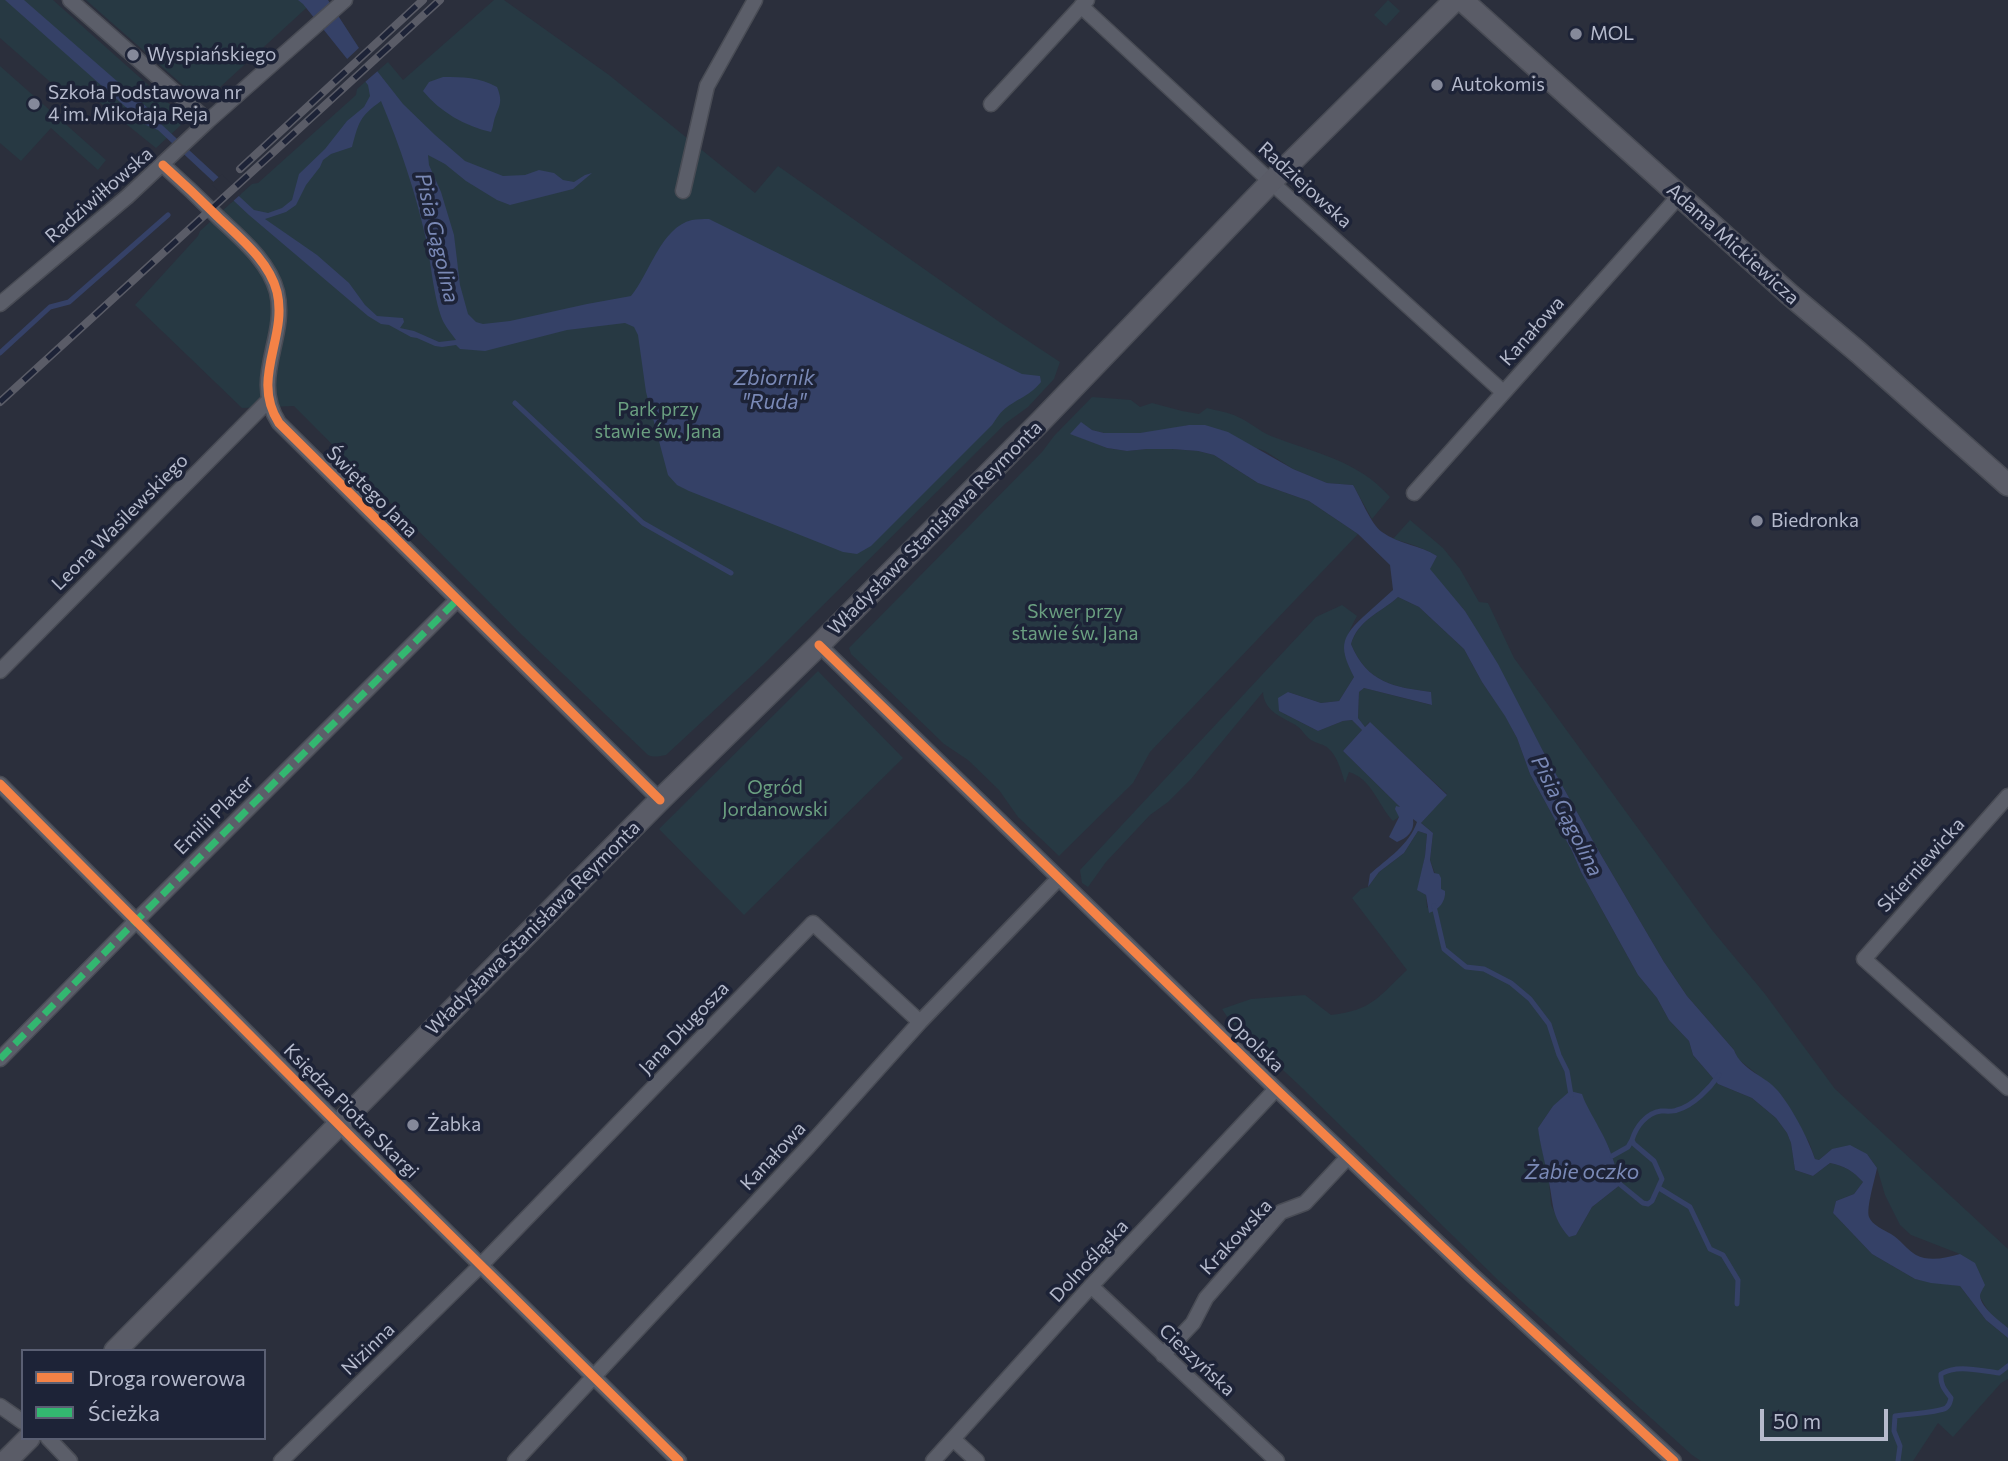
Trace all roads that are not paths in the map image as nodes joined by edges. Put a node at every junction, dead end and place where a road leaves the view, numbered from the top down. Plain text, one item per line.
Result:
1 (70, 0) edge
2 (755, 0) edge
3 (1455, 0) edge
4 (1462, 0) edge
5 (1084, 3) edge
6 (341, 4) edge
7 (991, 104) dead end
8 (203, 126) junction
9 (163, 165) junction
10 (1271, 182) junction
11 (682, 191) dead end
12 (1679, 196) junction
13 (0, 304) edge
14 (1503, 392) junction
15 (268, 401) junction
16 (2008, 485) edge
17 (1414, 493) dead end
18 (457, 600) junction
19 (819, 645) junction
20 (0, 670) edge
21 (0, 784) edge
22 (2008, 796) edge
23 (660, 800) junction
24 (1059, 878) junction
25 (135, 921) junction
26 (920, 1022) junction
27 (0, 1059) edge
28 (2008, 1088) edge
29 (1276, 1089) junction
30 (338, 1124) junction
31 (1348, 1157) junction
32 (482, 1264) junction
33 (1091, 1286) junction
34 (117, 1349) edge
35 (1163, 1355) junction
36 (593, 1377) junction
37 (0, 1406) edge
38 (21, 1421) edge
39 (953, 1439) junction
40 (27, 1440) edge
41 (49, 1440) edge
42 (6, 1461) edge
43 (71, 1461) edge
44 (281, 1461) edge
45 (515, 1461) edge
46 (679, 1461) edge
47 (933, 1461) edge
48 (976, 1461) edge
49 (1277, 1461) edge
50 (1674, 1461) edge

1 - 8 street
2 - 11 street
3 - 10 main road, Władysława Stanisława Reymonta
4 - 12 main road, Adama Mickiewicza
5 - 7 street
5 - 10 street, Radziejowska
6 - 8 street, Radziwiłłowska
8 - 9 street, Radziwiłłowska
9 - 13 street, Radziwiłłowska
9 - 15 street
10 - 14 street, Radziejowska
10 - 19 main road, Władysława Stanisława Reymonta
12 - 14 street, Kanałowa
12 - 16 main road, Adama Mickiewicza
14 - 17 street, Kanałowa
15 - 18 street, Świętego Jana
15 - 20 street, Leona Wasilewskiego
18 - 23 street, Świętego Jana
18 - 25 street, Emilii Plater
19 - 23 main road, Władysława Stanisława Reymonta
19 - 24 street, Opolska
21 - 25 street, Księdza Piotra Skargi
22 - 28 street, Skierniewicka
23 - 30 main road, Władysława Stanisława Reymonta
24 - 26 street, Kanałowa
24 - 29 street, Opolska
25 - 27 street, Emilii Plater
25 - 30 street, Księdza Piotra Skargi
26 - 32 street, Jana Długosza
26 - 36 street, Kanałowa
29 - 31 street, Opolska
29 - 33 street, Dolnośląska
30 - 32 street, Księdza Piotra Skargi
30 - 34 main road, Władysława Stanisława Reymonta
31 - 35 street, Krakowska
31 - 50 street, Opolska
32 - 36 street, Księdza Piotra Skargi
32 - 44 street, Nizinna
33 - 35 street, Cieszyńska
33 - 39 street, Dolnośląska
35 - 49 street, Cieszyńska
36 - 45 street, Kanałowa
36 - 46 street, Księdza Piotra Skargi
37 - 38 street
39 - 47 street, Dolnośląska
39 - 48 street
40 - 42 main road
41 - 43 street

